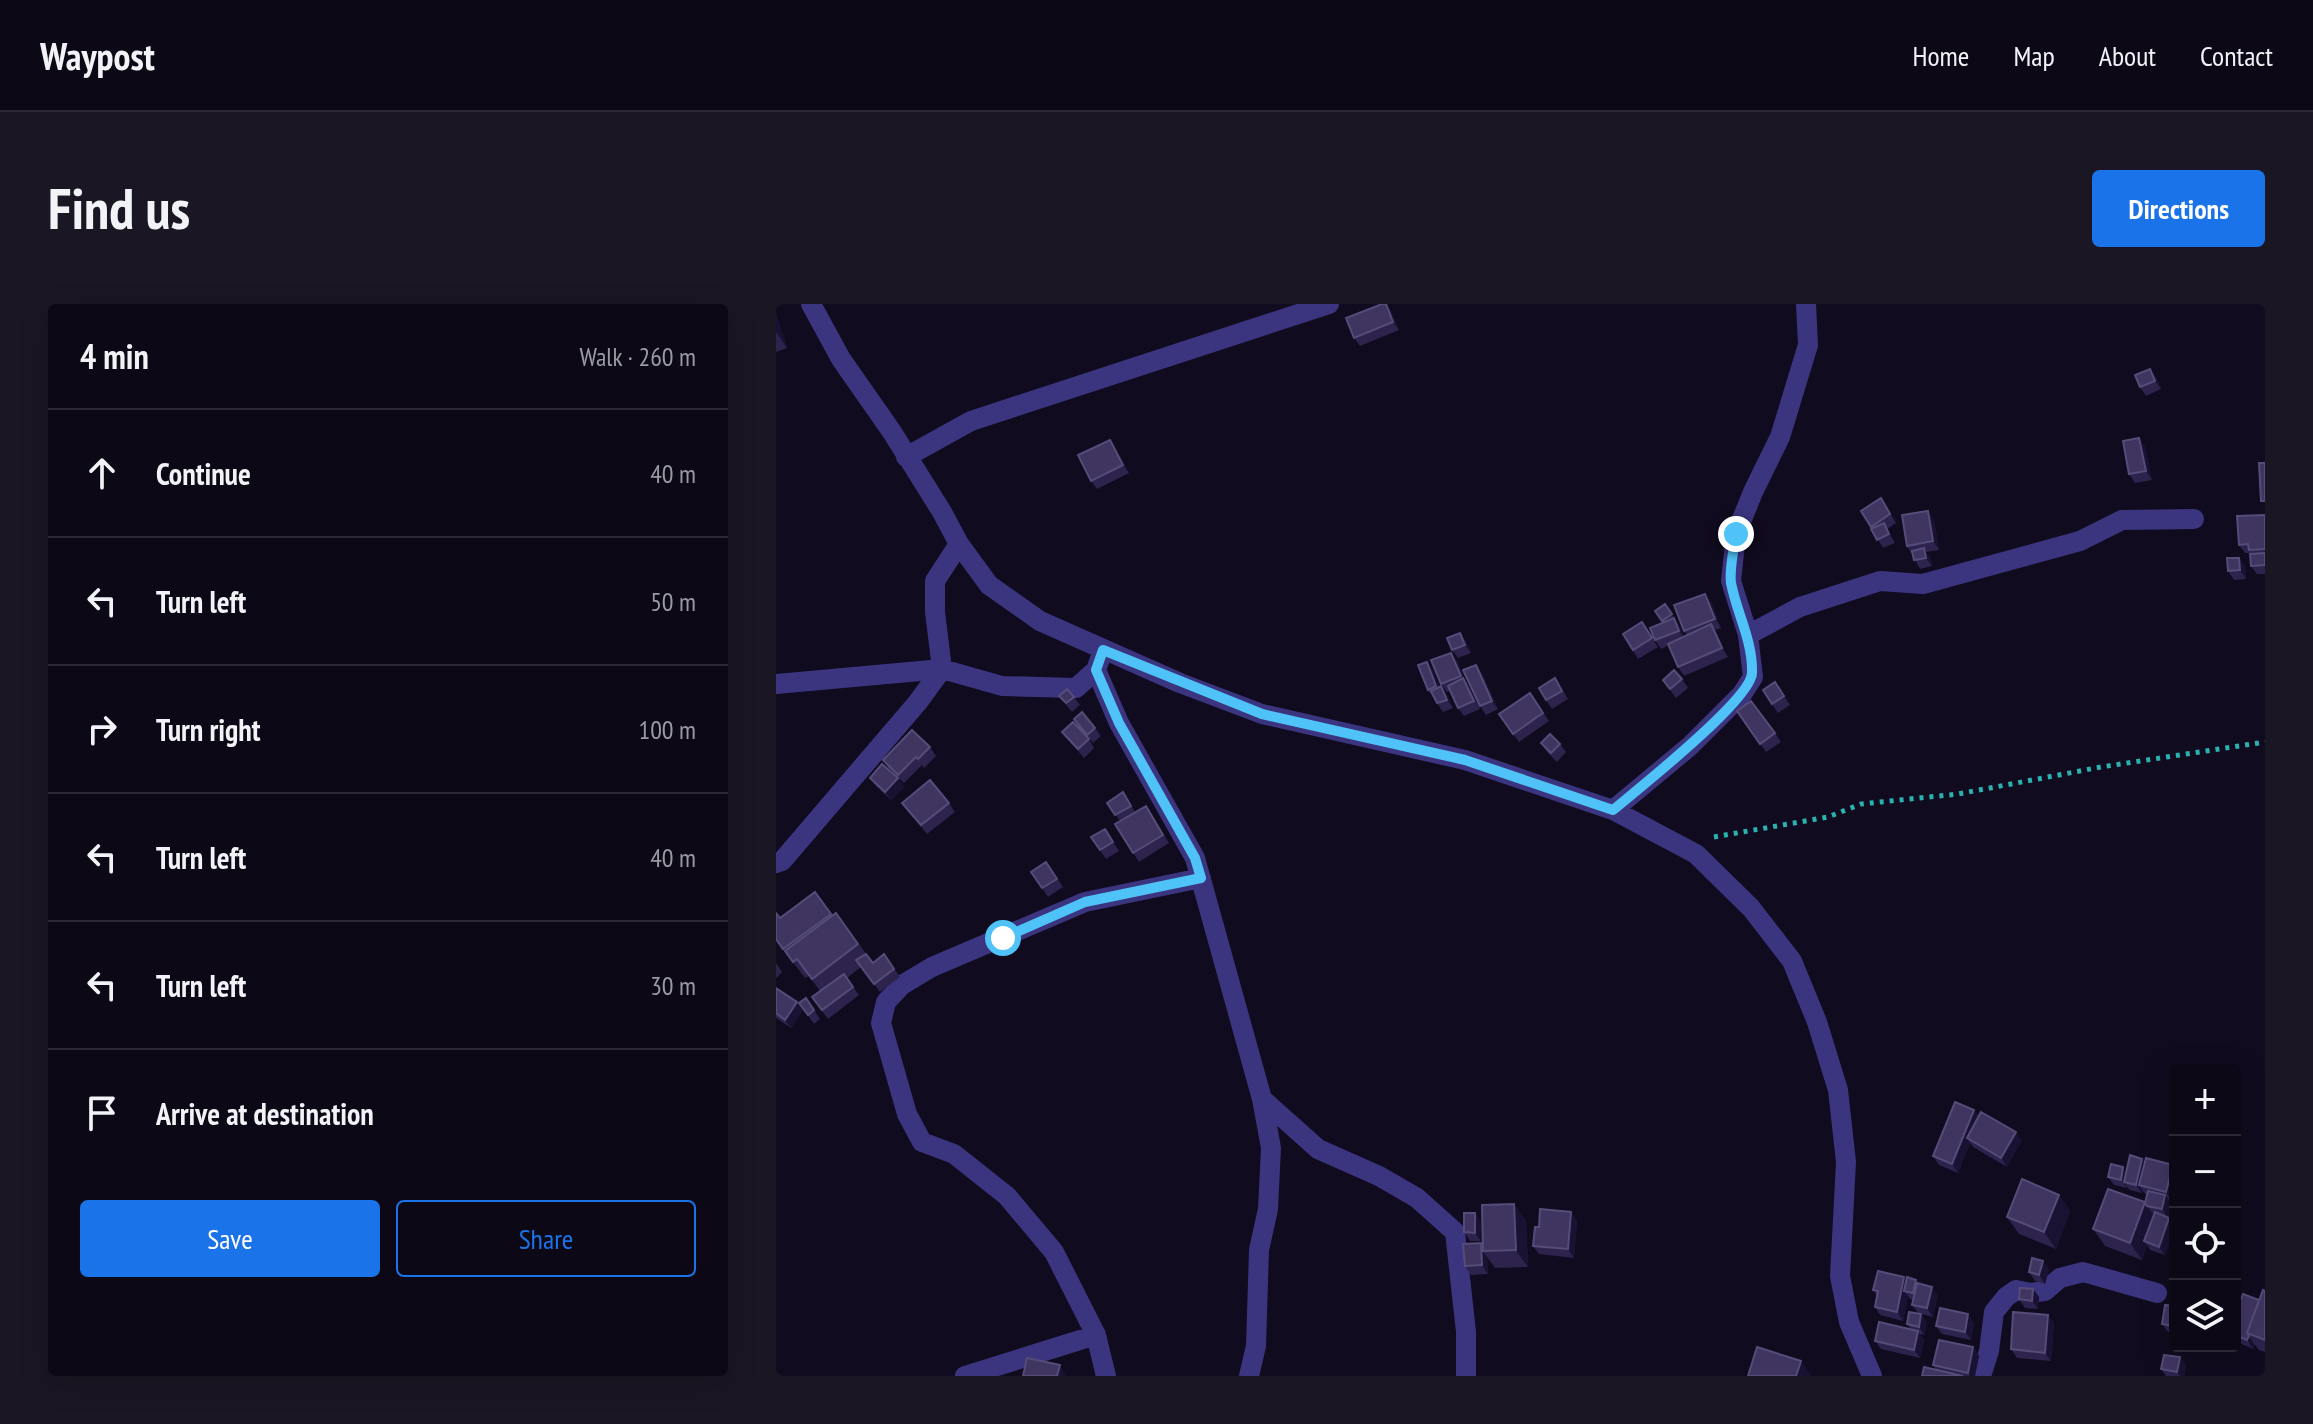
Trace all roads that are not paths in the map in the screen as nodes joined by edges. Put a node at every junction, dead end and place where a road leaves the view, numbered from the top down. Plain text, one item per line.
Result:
1 (811, 304) edge
2 (1329, 304) edge
3 (1806, 304) edge
4 (906, 457) junction
5 (2194, 519) dead end
6 (959, 544) junction
7 (1748, 635) junction
8 (1103, 650) junction
9 (942, 669) junction
10 (1096, 670) junction
11 (776, 684) edge
12 (1613, 810) junction
13 (776, 863) edge
14 (1201, 878) junction
15 (1262, 1099) junction
16 (2157, 1293) dead end
17 (1096, 1335) junction
18 (1102, 1372) edge
19 (965, 1376) edge
20 (1249, 1376) edge
21 (1466, 1376) edge
22 (1872, 1376) edge
23 (1981, 1376) edge

1 - 4 street
2 - 4 street
3 - 7 street
4 - 6 street
5 - 7 street
6 - 8 street
6 - 9 street
7 - 12 street
8 - 10 street
8 - 12 street
9 - 10 street
9 - 11 street
9 - 13 street
10 - 14 street
12 - 22 street
14 - 15 street
14 - 17 street
15 - 20 street
15 - 21 street
16 - 23 street
17 - 18 street
17 - 19 street

